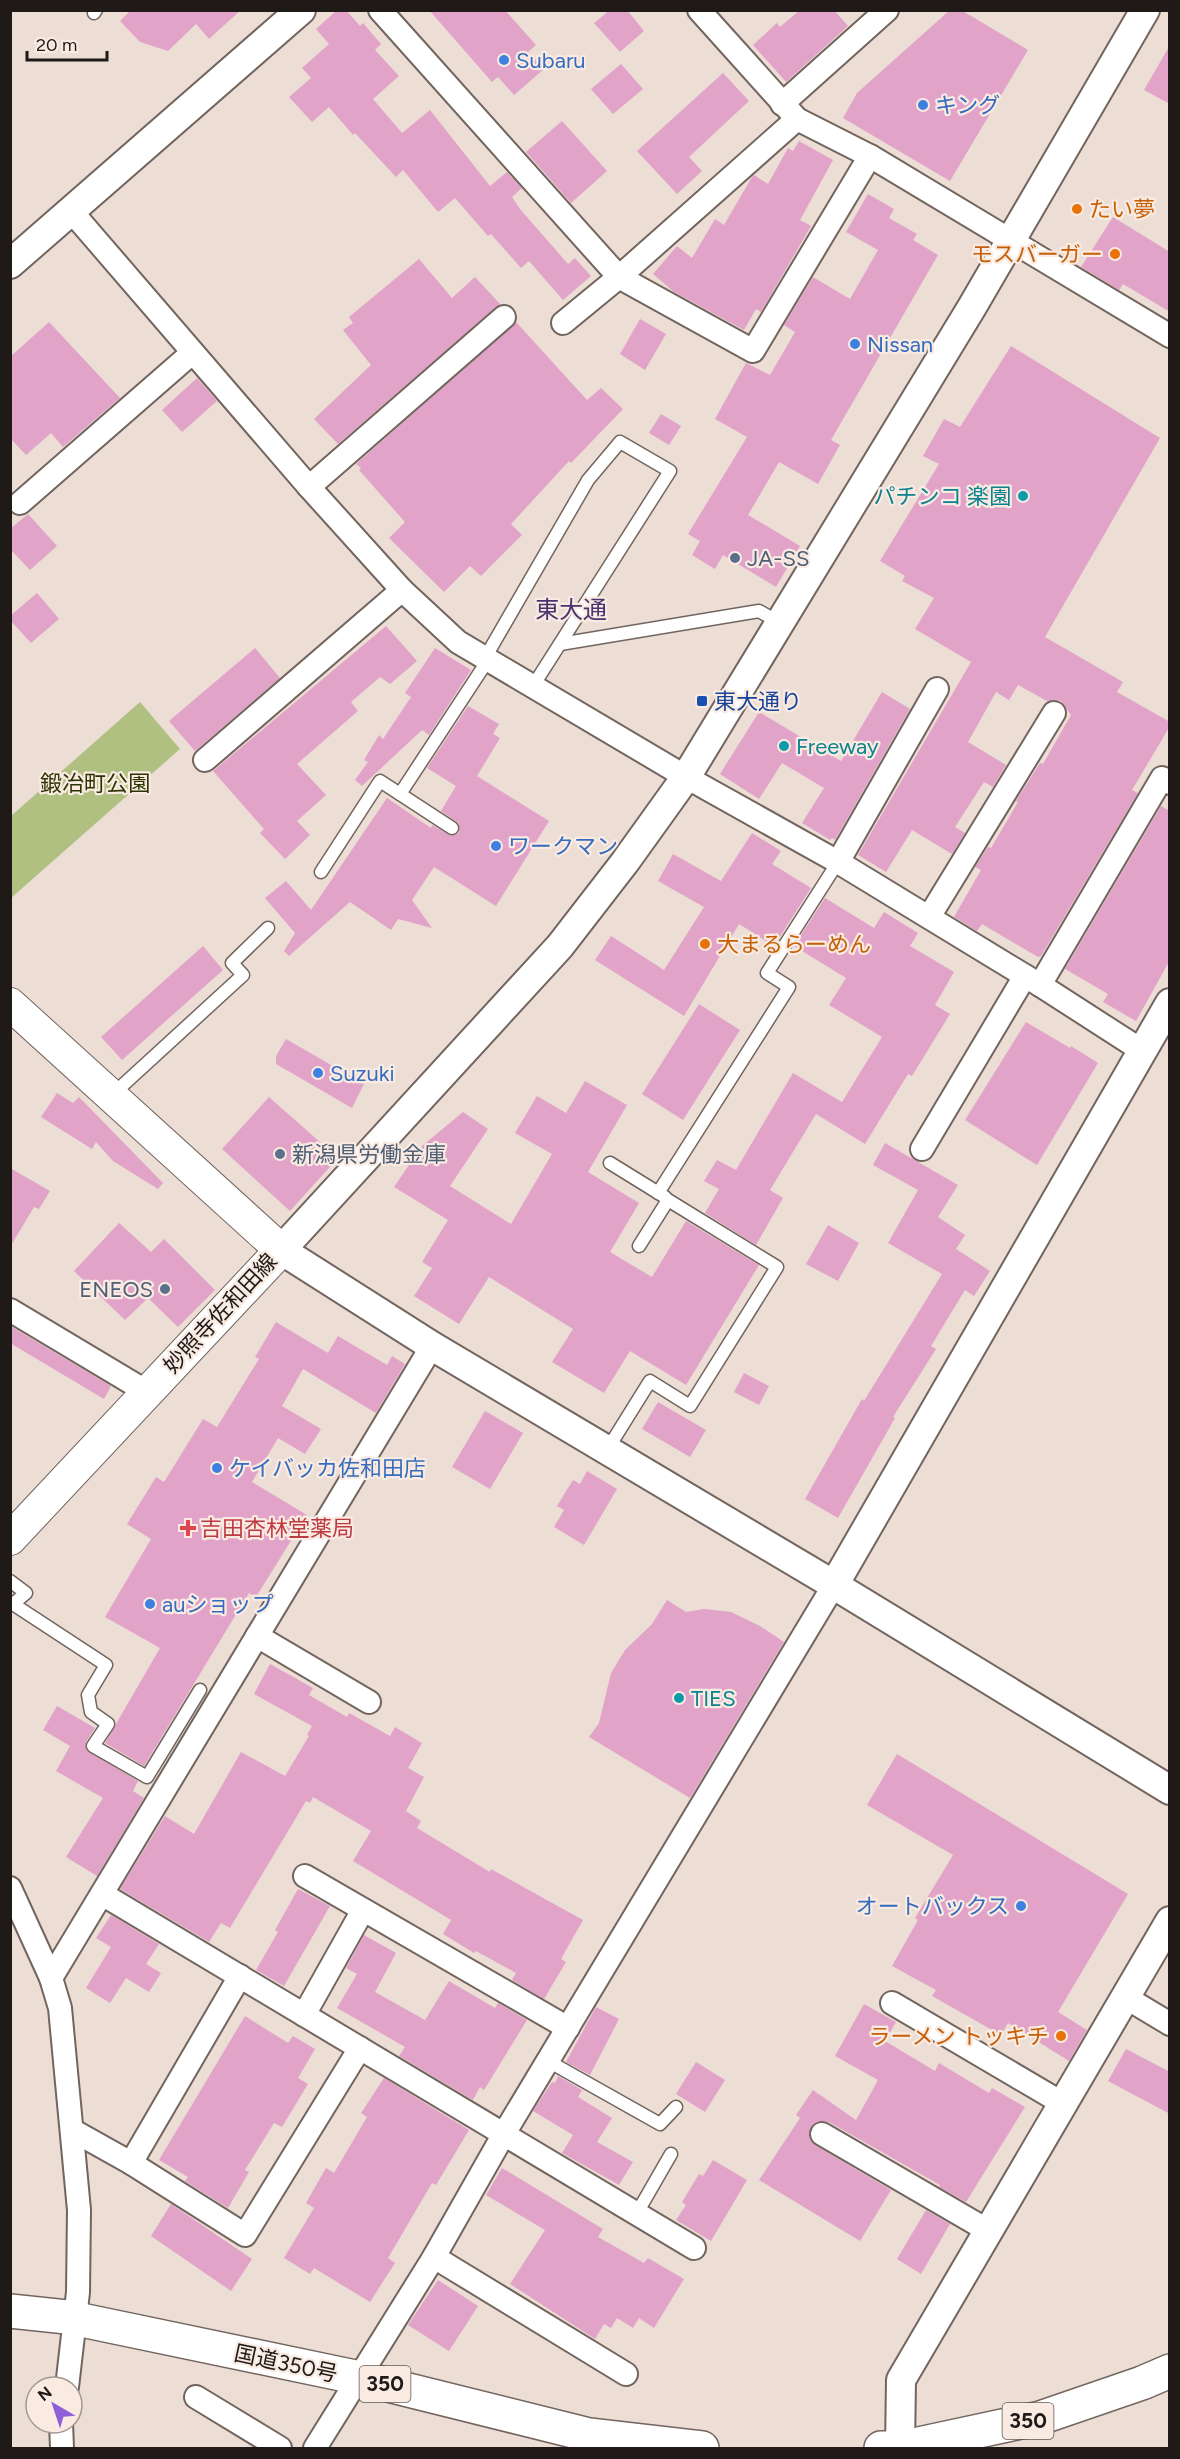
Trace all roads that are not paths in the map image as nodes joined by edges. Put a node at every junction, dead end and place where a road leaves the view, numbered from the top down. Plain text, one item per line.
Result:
1 (301, 10) edge
2 (380, 10) edge
3 (699, 10) edge
4 (887, 10) edge
5 (1145, 10) edge
6 (790, 111) junction
7 (870, 156) junction
8 (72, 212) junction
9 (1012, 240) junction
10 (10, 264) edge
11 (619, 277) junction
12 (504, 317) dead end
13 (563, 323) dead end
14 (1170, 336) edge
15 (192, 353) junction
16 (309, 487) junction
17 (20, 503) dead end
18 (402, 590) junction
19 (780, 623) junction
20 (560, 644) junction
21 (487, 659) junction
22 (533, 686) junction
23 (937, 689) dead end
24 (1054, 713) dead end
25 (205, 759) dead end
26 (686, 777) junction
27 (1170, 783) edge
28 (400, 794) junction
29 (452, 828) dead end
30 (838, 862) junction
31 (321, 872) dead end
32 (929, 917) junction
33 (268, 928) dead end
34 (1032, 981) junction
35 (1170, 1003) edge
36 (10, 1004) edge
37 (1141, 1050) junction
38 (111, 1096) junction
39 (922, 1149) dead end
40 (610, 1163) dead end
41 (663, 1196) junction
42 (639, 1246) dead end
43 (280, 1250) junction
44 (10, 1310) edge
45 (432, 1346) junction
46 (147, 1392) junction
47 (607, 1450) junction
48 (10, 1539) edge
49 (10, 1581) edge
50 (834, 1585) junction
51 (257, 1636) junction
52 (200, 1690) dead end
53 (369, 1702) dead end
54 (1170, 1790) edge
55 (305, 1876) dead end
56 (10, 1888) edge
57 (102, 1894) junction
58 (363, 1910) junction
59 (1170, 1921) edge
60 (240, 1976) junction
61 (51, 1978) junction
62 (1125, 1997) junction
63 (892, 2003) dead end
64 (304, 2015) junction
65 (1170, 2024) edge
66 (568, 2028) junction
67 (360, 2048) junction
68 (548, 2061) junction
69 (1062, 2103) junction
70 (676, 2107) dead end
71 (72, 2130) junction
72 (504, 2132) junction
73 (822, 2134) dead end
74 (671, 2154) dead end
75 (131, 2163) junction
76 (637, 2213) junction
77 (987, 2230) junction
78 (694, 2248) dead end
79 (434, 2257) junction
80 (10, 2311) edge
81 (71, 2318) junction
82 (1170, 2371) edge
83 (626, 2374) dead end
84 (68, 2375) edge
85 (360, 2378) junction
86 (196, 2397) dead end
87 (280, 2448) edge
88 (315, 2448) edge
89 (702, 2448) edge
90 (881, 2448) edge
91 (900, 2448) edge

1 - 8 street
2 - 11 street
3 - 6 street
4 - 6 street
5 - 9 street
6 - 7 street
6 - 11 street
7 - 9 street
7 - 11 street
8 - 10 street
8 - 15 street
9 - 14 street
9 - 19 street
11 - 13 street
12 - 16 street
15 - 16 street
15 - 17 street
16 - 18 street
18 - 21 street
18 - 25 street
19 - 20 lane
19 - 26 street
20 - 21 lane
20 - 22 lane
21 - 22 street
21 - 28 lane
22 - 26 street
23 - 30 street
24 - 32 street
26 - 30 street
26 - 43 street
27 - 34 street
28 - 29 lane
28 - 31 lane
30 - 32 street
30 - 41 lane
32 - 34 street
33 - 38 lane
34 - 37 street
34 - 39 street
35 - 37 street
36 - 38 main road, 妙照寺佐和田線
37 - 50 street
38 - 43 main road, 妙照寺佐和田線
40 - 41 lane
41 - 42 lane
41 - 47 lane
43 - 45 street
43 - 46 main road, 妙照寺佐和田線
44 - 46 street
45 - 47 street
45 - 51 street
46 - 48 main road, 妙照寺佐和田線
47 - 50 street
49 - 52 lane
50 - 54 street
50 - 66 street
51 - 53 street
51 - 57 street
55 - 58 street
56 - 61 street
57 - 60 street
57 - 61 street
58 - 64 street
58 - 66 street
59 - 62 street
60 - 64 street
60 - 75 street
61 - 71 street
62 - 65 street
62 - 69 street
63 - 69 street
64 - 67 street
66 - 68 street
67 - 72 street
67 - 75 street
68 - 70 lane
68 - 72 street
69 - 77 street
71 - 75 street
71 - 81 street
72 - 76 street
72 - 79 street
73 - 77 street
74 - 76 lane
76 - 78 street
77 - 91 street
79 - 83 street
79 - 85 street
80 - 81 highway, 国道350号 / 350
81 - 84 street
81 - 85 highway, 国道350号 / 350
82 - 91 highway, 350
85 - 88 street
85 - 89 highway, 国道350号 / 350
86 - 87 street
90 - 91 highway, 350

